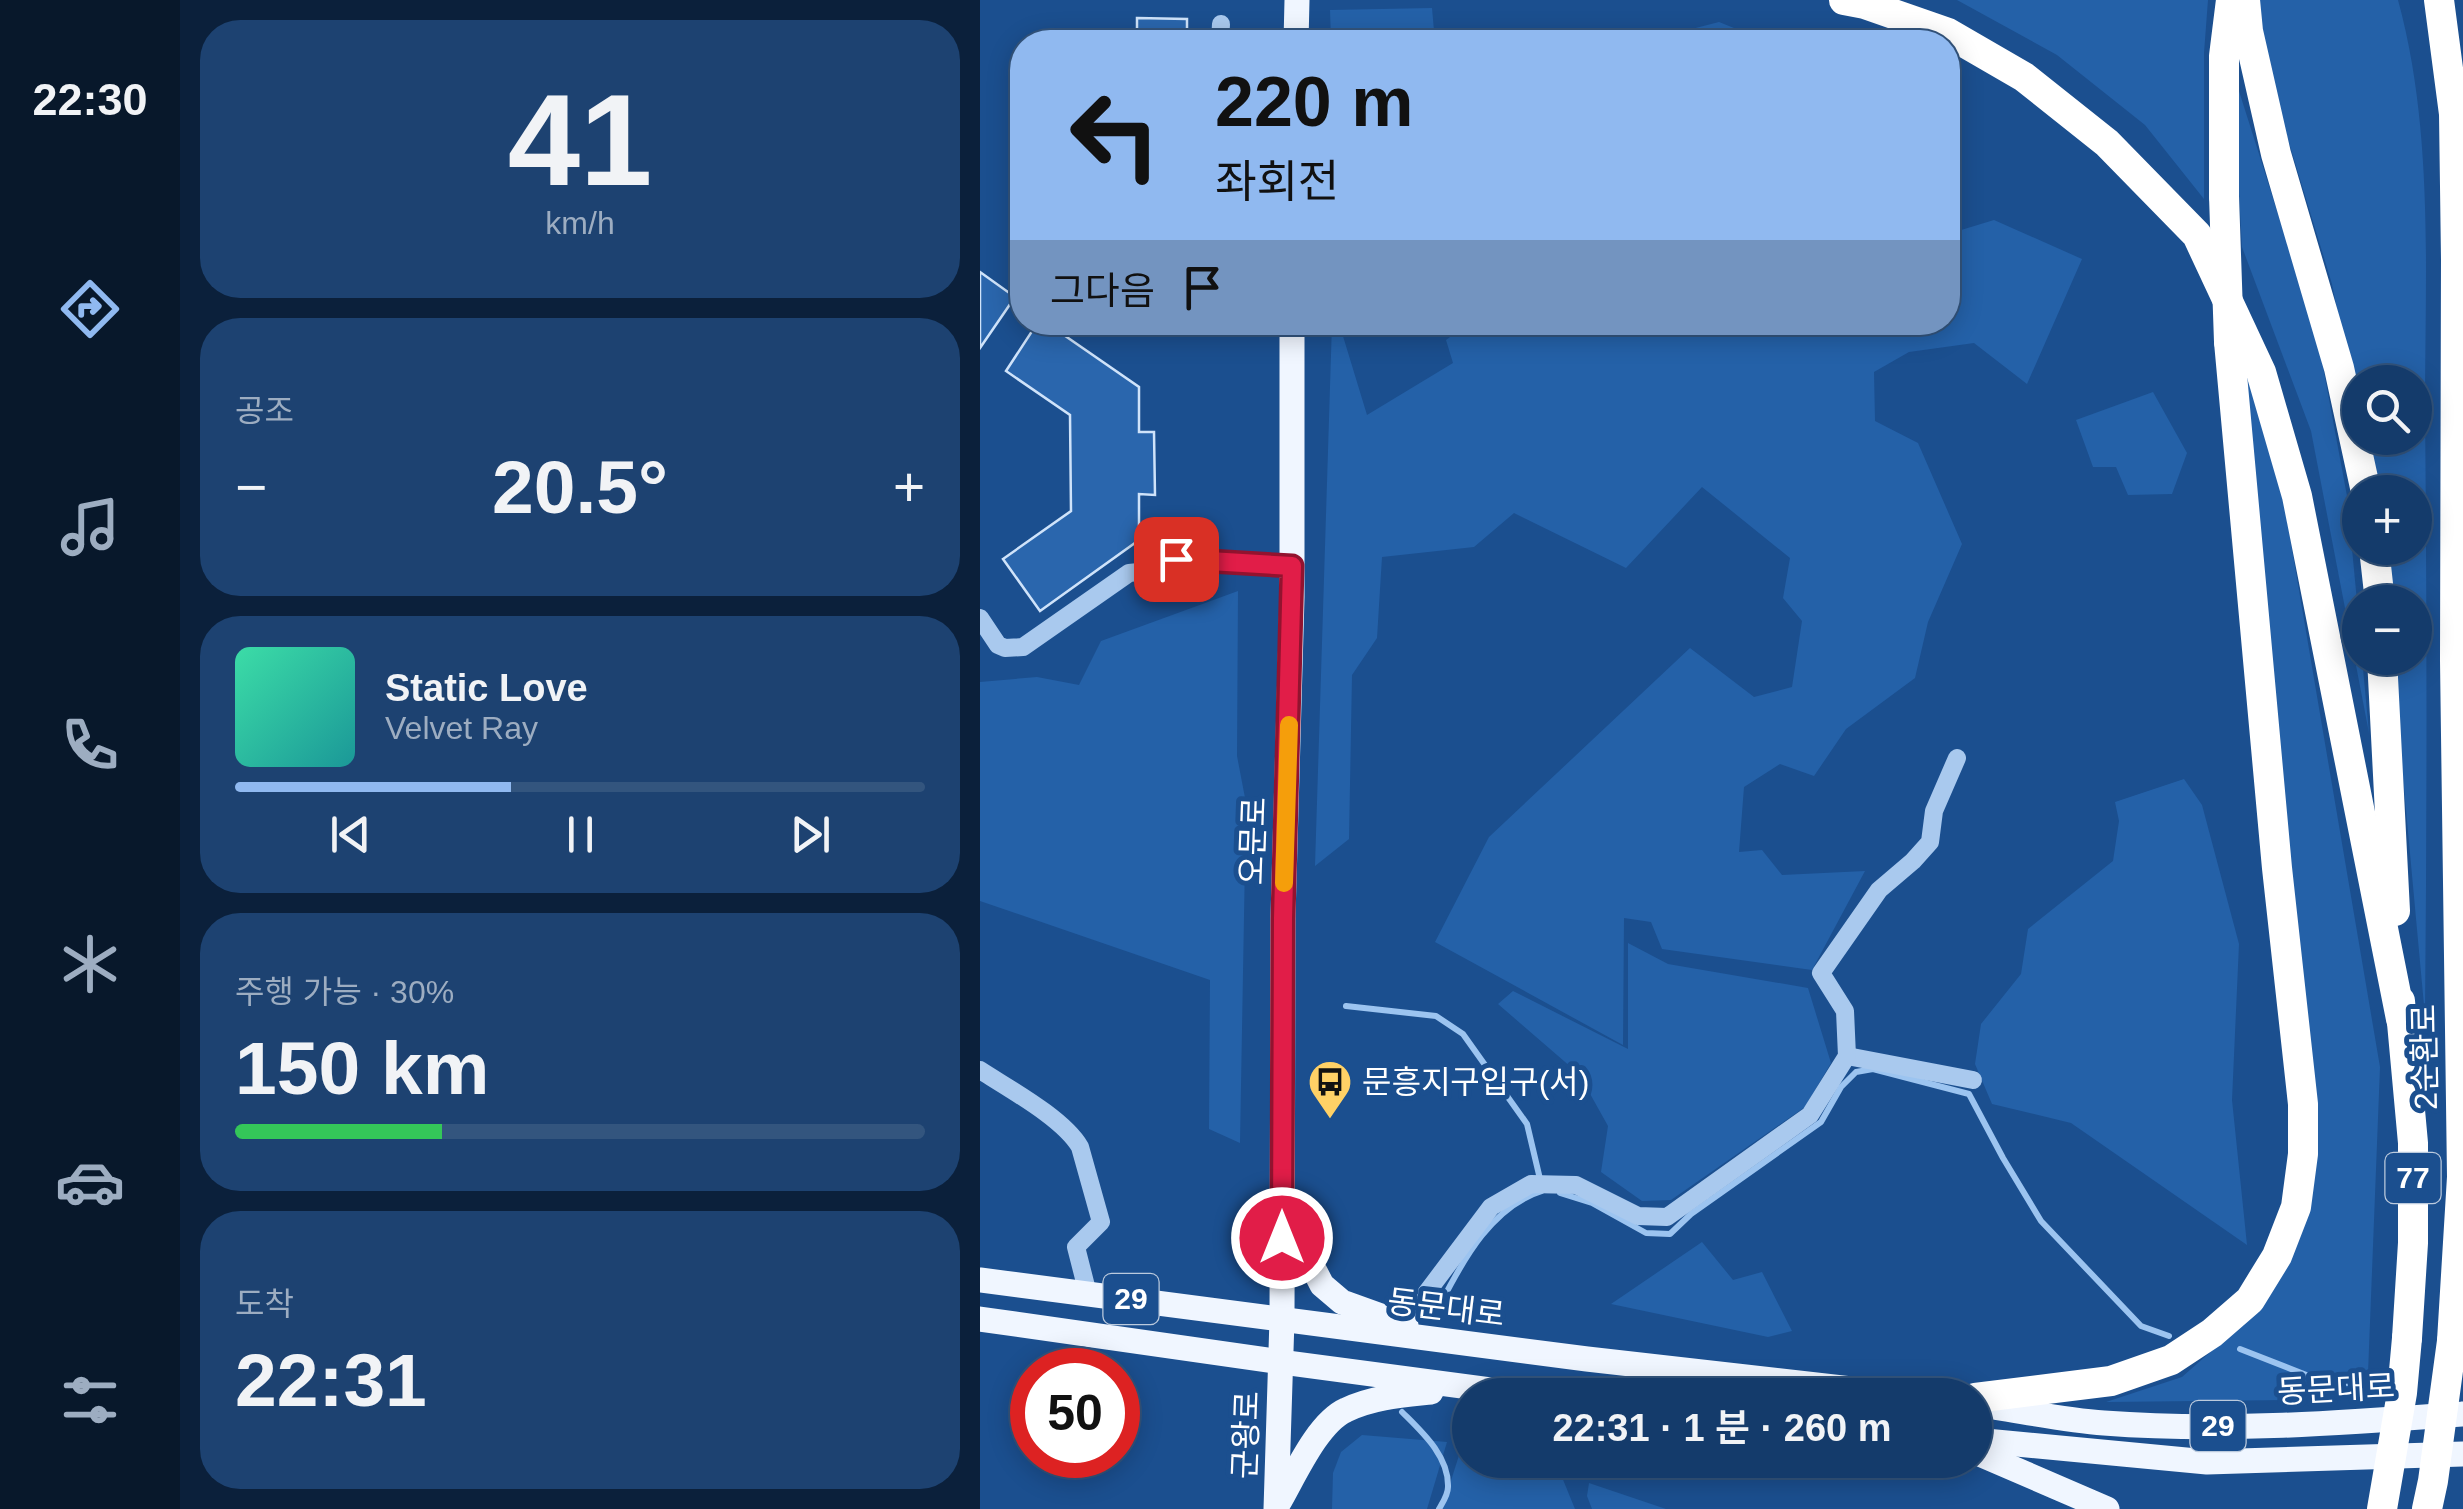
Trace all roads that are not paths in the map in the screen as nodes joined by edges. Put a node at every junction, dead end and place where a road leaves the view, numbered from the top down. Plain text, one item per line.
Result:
1 (1297, 0) edge
2 (1844, 0) edge
3 (2231, 0) edge
4 (2245, 0) edge
5 (2439, 0) edge
6 (1296, 30) edge
7 (1939, 30) edge
8 (1960, 40) edge
9 (1292, 335) edge
10 (2362, 475) edge
11 (1292, 566) junction
12 (2463, 616) edge
13 (980, 618) edge
14 (2455, 661) junction
15 (2383, 675) edge
16 (1957, 758) dead end
17 (2401, 1019) junction
18 (1847, 1056) junction
19 (980, 1070) edge
20 (1973, 1080) dead end
21 (1282, 1209) junction
22 (980, 1280) edge
23 (1088, 1294) junction
24 (980, 1318) edge
25 (1282, 1319) junction
26 (1402, 1324) junction
27 (1454, 1342) junction
28 (1280, 1362) junction
29 (1760, 1378) edge
30 (1452, 1386) edge
31 (1452, 1390) edge
32 (1992, 1398) edge
33 (1992, 1404) edge
34 (2463, 1414) edge
35 (1992, 1442) edge
36 (2463, 1454) edge
37 (1992, 1459) edge
38 (1276, 1509) edge
39 (2107, 1509) edge
40 (2382, 1509) edge
41 (2427, 1509) edge

1 - 6 main road
2 - 7 highway
3 - 32 highway, bridge
4 - 10 highway
5 - 14 highway
8 - 17 highway
9 - 11 main road, 오문로
11 - 13 lane
11 - 21 main road, 오문로
12 - 14 highway
14 - 41 highway, 2순환로 / 77, bridge
15 - 17 highway
16 - 18 lane
17 - 40 highway, 2순환로 / 77, bridge
18 - 20 lane
18 - 26 lane
19 - 23 lane
21 - 25 main road, 오문로
21 - 26 main road
22 - 23 main road, 동문대로 / 29
23 - 25 main road, 동문대로 / 29
24 - 28 main road, 29
25 - 27 main road, 동문대로 / 29
25 - 28 main road, 오문로
26 - 27 main road
27 - 29 main road, 동문대로 / 29
28 - 30 main road, 29
28 - 38 main road, 군왕로
31 - 38 main road
33 - 34 main road, 동문대로 / 29
35 - 36 main road, 29
37 - 39 main road

